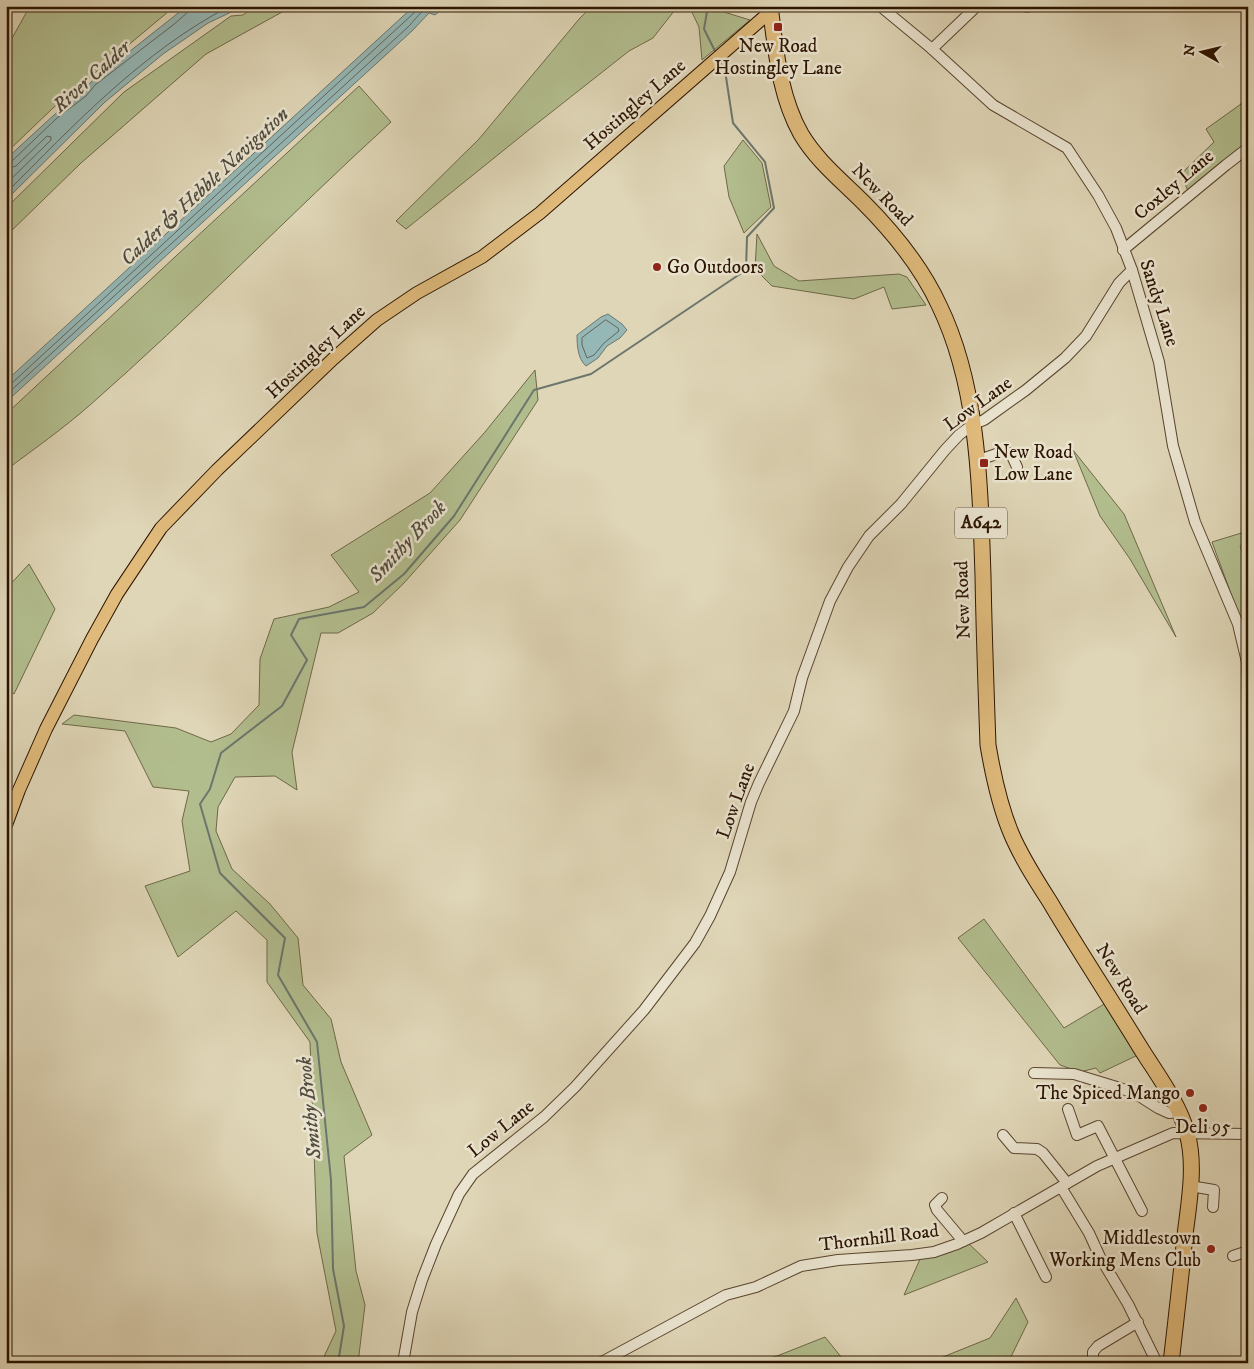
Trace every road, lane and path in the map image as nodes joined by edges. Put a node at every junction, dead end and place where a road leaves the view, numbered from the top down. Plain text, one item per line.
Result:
1 (880, 6) edge
2 (977, 6) edge
3 (771, 9) edge
4 (932, 49) junction
5 (1248, 148) edge
6 (1123, 250) junction
7 (1132, 270) junction
8 (972, 425) junction
9 (976, 461) junction
10 (1017, 467) dead end
11 (1248, 706) edge
12 (6, 825) edge
13 (1034, 1073) dead end
14 (1068, 1109) dead end
15 (1180, 1115) junction
16 (1187, 1133) junction
17 (1248, 1134) edge
18 (1003, 1135) dead end
19 (1115, 1158) junction
20 (1064, 1185) junction
21 (1190, 1186) junction
22 (942, 1198) dead end
23 (1213, 1207) dead end
24 (1142, 1211) dead end
25 (1014, 1213) junction
26 (963, 1241) junction
27 (1248, 1252) edge
28 (1233, 1256) dead end
29 (1046, 1278) dead end
30 (1138, 1322) junction
31 (403, 1363) edge
32 (600, 1363) edge
33 (1094, 1363) edge
34 (1157, 1363) edge
35 (1171, 1363) edge

1 - 4 street, Sandy Lane
2 - 4 street
3 - 8 highway, New Road / A642
3 - 12 main road, Hostingley Lane
4 - 6 street, Sandy Lane
5 - 6 street, Coxley Lane
6 - 7 street, Sandy Lane
7 - 8 street, Low Lane
7 - 11 street, Sandy Lane
8 - 9 highway, New Road / A642
8 - 31 street, Low Lane
9 - 10 street
9 - 15 highway, New Road / A642
13 - 15 street
14 - 19 street
15 - 16 highway, New Road / A642
16 - 17 street, Thornhill Road
16 - 19 street, Thornhill Road
16 - 21 highway, New Road / A642
18 - 20 street
19 - 20 street, Thornhill Road
19 - 24 street
20 - 25 street, Thornhill Road
20 - 30 street
21 - 23 street
21 - 35 highway, New Road / A642
22 - 26 street
25 - 26 street, Thornhill Road
25 - 29 street
26 - 32 street, Thornhill Road
27 - 28 street
30 - 33 street
30 - 34 street

